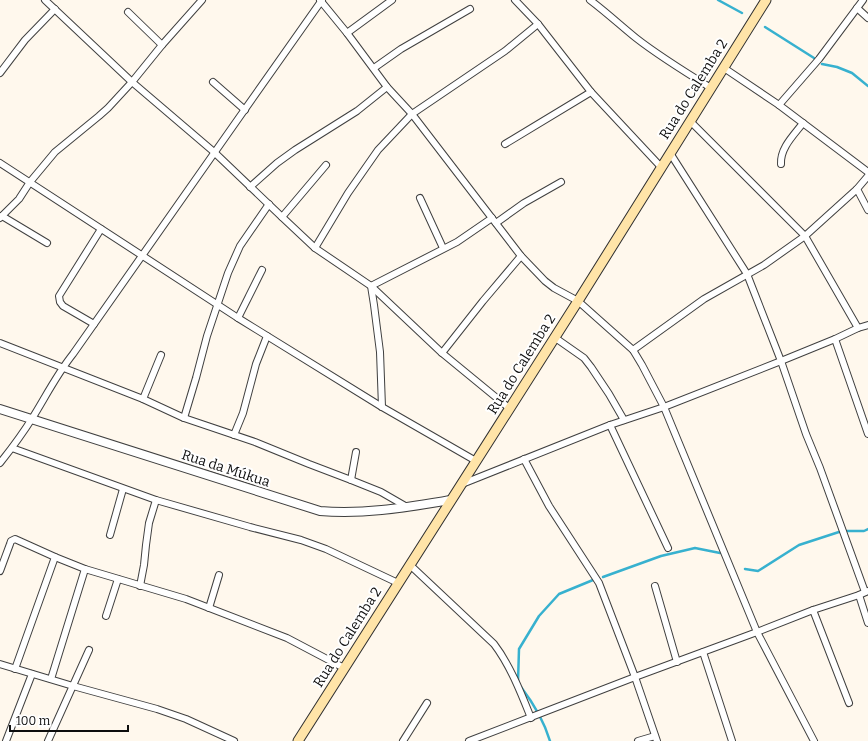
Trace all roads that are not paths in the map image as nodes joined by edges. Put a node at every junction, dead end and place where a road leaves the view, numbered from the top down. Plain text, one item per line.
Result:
1 (45, 0) edge
2 (202, 0) edge
3 (321, 0) edge
4 (392, 0) edge
5 (514, 0) edge
6 (590, 0) edge
7 (766, 0) edge
8 (864, 0) edge
9 (857, 8) junction
10 (55, 9) junction
11 (470, 9) dead end
12 (128, 12) dead end
13 (868, 18) edge
14 (538, 24) junction
15 (347, 33) junction
16 (162, 45) junction
17 (374, 68) junction
18 (724, 68) junction
19 (0, 73) edge
20 (132, 82) junction
21 (213, 82) dead end
22 (387, 87) junction
23 (711, 88) junction
24 (591, 92) junction
25 (779, 105) junction
26 (245, 110) junction
27 (412, 114) junction
28 (690, 121) junction
29 (803, 123) junction
30 (505, 144) dead end
31 (214, 152) junction
32 (670, 153) junction
33 (0, 163) edge
34 (326, 164) dead end
35 (780, 164) dead end
36 (661, 167) junction
37 (868, 172) edge
38 (868, 176) edge
39 (30, 182) junction
40 (561, 182) dead end
41 (250, 187) junction
42 (857, 189) junction
43 (420, 198) dead end
44 (269, 204) junction
45 (868, 210) edge
46 (1, 217) edge
47 (282, 217) junction
48 (494, 220) junction
49 (101, 229) junction
50 (805, 236) junction
51 (47, 243) dead end
52 (315, 248) junction
53 (443, 248) junction
54 (142, 256) junction
55 (521, 256) junction
56 (262, 270) dead end
57 (747, 274) junction
58 (370, 286) junction
59 (578, 301) junction
60 (217, 304) junction
61 (238, 318) junction
62 (94, 324) junction
63 (868, 325) edge
64 (858, 328) junction
65 (267, 336) junction
66 (554, 337) junction
67 (835, 339) junction
68 (0, 343) edge
69 (632, 350) junction
70 (442, 353) junction
71 (161, 355) dead end
72 (781, 361) junction
73 (62, 368) junction
74 (143, 399) junction
75 (382, 407) junction
76 (664, 407) junction
77 (509, 408) junction
78 (0, 409) edge
79 (184, 418) junction
80 (32, 419) junction
81 (624, 420) junction
82 (610, 425) junction
83 (868, 434) edge
84 (234, 435) junction
85 (12, 448) junction
86 (356, 452) dead end
87 (524, 459) junction
88 (476, 461) junction
89 (0, 463) edge
90 (351, 480) junction
91 (461, 484) junction
92 (123, 488) junction
93 (156, 500) junction
94 (451, 500) junction
95 (407, 507) junction
96 (110, 535) dead end
97 (668, 548) dead end
98 (55, 557) junction
99 (410, 565) junction
100 (86, 569) junction
101 (0, 570) edge
102 (219, 575) dead end
103 (118, 579) junction
104 (398, 583) junction
105 (140, 586) junction
106 (655, 586) dead end
107 (864, 593) edge
108 (209, 608) junction
109 (813, 610) junction
110 (106, 616) dead end
111 (868, 623) edge
112 (757, 632) junction
113 (89, 650) dead end
114 (703, 652) junction
115 (677, 662) junction
116 (0, 664) edge
117 (344, 668) junction
118 (15, 669) junction
119 (32, 674) junction
120 (634, 677) junction
121 (51, 680) junction
122 (73, 686) junction
123 (427, 703) dead end
124 (849, 703) dead end
125 (531, 718) junction
126 (656, 738) edge
127 (6, 741) edge
128 (48, 741) edge
129 (234, 741) edge
130 (298, 741) edge
131 (403, 741) edge
132 (469, 741) edge
133 (638, 741) edge
134 (732, 741) edge
135 (814, 741) edge

1 - 10 street
2 - 16 street
3 - 15 street
3 - 26 street
4 - 15 street
5 - 14 street
6 - 23 street
7 - 18 main road, Rua do Calemba 2
8 - 9 street
9 - 13 street
9 - 25 street
10 - 19 street
10 - 20 street
11 - 17 street
12 - 16 street
14 - 24 street
14 - 27 street
15 - 17 street
16 - 20 street
17 - 22 street
18 - 23 main road, Rua do Calemba 2
18 - 25 street
20 - 31 street
20 - 39 street
21 - 26 street
22 - 27 street
22 - 41 street
23 - 28 main road, Rua do Calemba 2
24 - 30 street
24 - 36 street
25 - 29 street
26 - 31 street
27 - 48 street
27 - 52 street
28 - 32 main road, Rua do Calemba 2
28 - 50 street
29 - 35 street
29 - 37 street
31 - 41 street
31 - 54 street
32 - 36 main road, Rua do Calemba 2
32 - 57 street
33 - 39 street
34 - 47 street
36 - 59 main road, Rua do Calemba 2
38 - 42 street
39 - 46 street
39 - 49 street
40 - 48 street
41 - 44 street
42 - 45 street
42 - 50 street
43 - 53 street
44 - 47 street
44 - 60 street
46 - 51 street
47 - 52 street
48 - 53 street
48 - 55 street
49 - 54 street
49 - 62 street
50 - 57 street
50 - 64 street
52 - 58 street
53 - 58 street
54 - 60 street
54 - 62 street
55 - 59 street
55 - 70 street
56 - 61 street
57 - 69 street
57 - 72 street
58 - 70 street
58 - 75 street
59 - 66 main road, Rua do Calemba 2
59 - 69 street
60 - 61 street
60 - 79 street
61 - 65 street
62 - 73 street
63 - 64 street
64 - 67 street
65 - 75 street
65 - 84 street
66 - 77 main road, Rua do Calemba 2
66 - 81 street
67 - 72 street
67 - 83 street
68 - 73 street
69 - 76 street
70 - 77 street
71 - 74 street
72 - 76 street
72 - 107 street
73 - 74 street
73 - 80 street
74 - 79 street
75 - 88 street
76 - 81 street
76 - 112 street
77 - 88 main road, Rua do Calemba 2
78 - 80 street, Rua da Múkua
79 - 84 street
80 - 85 street
80 - 95 street, Rua da Múkua
81 - 82 street
82 - 87 street
82 - 97 street
84 - 90 street
85 - 89 street
85 - 92 street
86 - 90 street
87 - 91 street
87 - 120 street
88 - 91 main road, Rua do Calemba 2
90 - 95 street
91 - 94 main road, Rua do Calemba 2
92 - 93 street
92 - 96 street
93 - 104 street
93 - 105 street
94 - 95 street, Rua da Múkua
94 - 99 main road, Rua do Calemba 2
98 - 100 street
98 - 101 street
98 - 118 street
99 - 104 main road, Rua do Calemba 2
99 - 125 street
100 - 103 street
100 - 121 street
102 - 108 street
103 - 105 street
103 - 110 street
104 - 117 main road, Rua do Calemba 2
105 - 108 street
106 - 115 street
107 - 109 street
107 - 111 street
108 - 117 street
109 - 112 street
109 - 124 street
112 - 114 street
112 - 135 street
113 - 122 street
114 - 115 street
114 - 134 street
115 - 120 street
116 - 118 street
117 - 130 main road, Rua do Calemba 2
118 - 119 street
119 - 121 street
119 - 127 street
120 - 125 street
120 - 126 street
121 - 122 street
122 - 128 street
122 - 129 street
123 - 131 street
125 - 132 street
126 - 133 street

